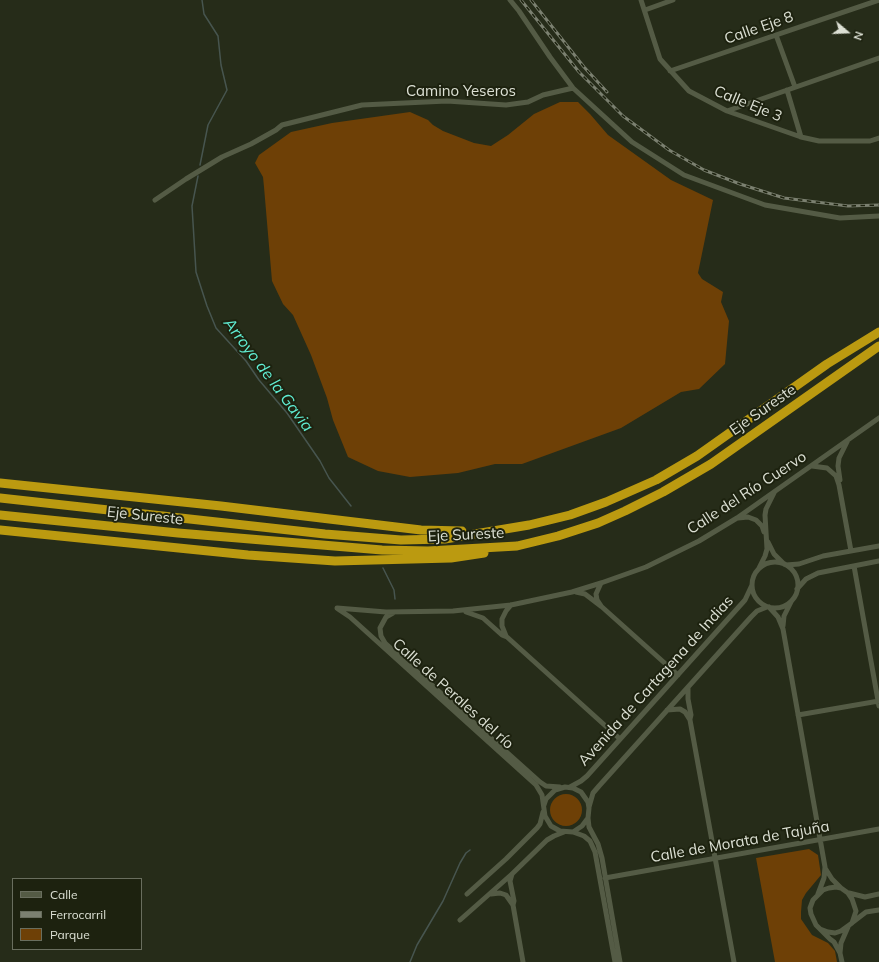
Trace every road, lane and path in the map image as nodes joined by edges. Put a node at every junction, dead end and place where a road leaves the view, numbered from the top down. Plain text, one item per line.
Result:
1 (510, 0) edge
2 (641, 0) edge
3 (673, 0) edge
4 (879, 0) edge
5 (645, 10) junction
6 (776, 35) junction
7 (879, 58) edge
8 (670, 71) junction
9 (795, 87) junction
10 (573, 88) junction
11 (787, 90) junction
12 (727, 111) junction
13 (801, 137) junction
14 (879, 138) edge
15 (155, 200) dead end
16 (879, 216) edge
17 (879, 332) edge
18 (879, 346) edge
19 (879, 418) edge
20 (848, 439) junction
21 (811, 466) junction
22 (0, 483) edge
23 (839, 485) junction
24 (776, 491) junction
25 (0, 498) edge
26 (0, 515) edge
27 (737, 518) junction
28 (509, 529) junction
29 (0, 530) edge
30 (766, 538) junction
31 (516, 546) junction
32 (879, 546) edge
33 (852, 551) junction
34 (879, 562) edge
35 (784, 564) junction
36 (854, 566) junction
37 (758, 570) junction
38 (601, 583) junction
39 (752, 585) junction
40 (797, 589) junction
41 (572, 592) junction
42 (793, 599) junction
43 (511, 605) junction
44 (602, 607) junction
45 (768, 607) junction
46 (338, 608) joint
47 (463, 610) junction
48 (394, 612) junction
49 (783, 629) junction
50 (507, 637) junction
51 (678, 675) junction
52 (688, 687) junction
53 (879, 703) edge
54 (667, 710) junction
55 (798, 715) junction
56 (690, 720) junction
57 (620, 739) junction
58 (570, 787) junction
59 (561, 788) junction
60 (544, 807) junction
61 (589, 808) junction
62 (588, 818) junction
63 (879, 830) edge
64 (565, 832) junction
65 (573, 832) junction
66 (820, 840) junction
67 (715, 859) junction
68 (825, 868) junction
69 (512, 874) junction
70 (605, 878) junction
71 (841, 888) junction
72 (848, 892) junction
73 (467, 894) dead end
74 (490, 894) junction
75 (818, 894) junction
76 (879, 894) edge
77 (513, 906) junction
78 (879, 910) edge
79 (460, 920) dead end
80 (850, 925) junction
81 (820, 929) junction
82 (840, 953) junction
83 (523, 962) edge
84 (615, 962) edge
85 (620, 962) edge
86 (734, 962) edge
87 (842, 962) edge

1 - 10 street
2 - 5 street, Calle Eje 3
3 - 5 street
4 - 6 street, Calle Eje 8
5 - 8 street, Calle Eje 3
6 - 8 street, Calle Eje 8
6 - 9 street
7 - 9 street
8 - 12 street, Calle Eje 3
9 - 11 street
10 - 15 street, Camino Yeseros
10 - 16 street
11 - 12 street
11 - 13 street
12 - 13 street, Calle Eje 3
13 - 14 street, Calle Eje 3
17 - 28 highway, Eje Sureste
18 - 31 highway, Eje Sureste
19 - 20 street, Calle del Río Cuervo
20 - 21 street, Calle del Río Cuervo
20 - 23 street
21 - 23 street
21 - 24 street, Calle del Río Cuervo
22 - 28 highway
23 - 33 street
24 - 27 street, Calle del Río Cuervo
24 - 30 street
25 - 28 highway, Eje Sureste
26 - 31 highway, Eje Sureste
27 - 30 street
27 - 38 street, Calle del Río Cuervo
29 - 31 highway
30 - 35 street
30 - 37 street
32 - 33 street
33 - 35 street
34 - 36 street
35 - 37 street
35 - 40 street
36 - 40 street
36 - 53 street
37 - 39 street
38 - 41 street, Calle del Río Cuervo
38 - 44 street
39 - 45 street
39 - 51 street, Avenida de Cartagena de Indias
40 - 42 street
41 - 43 street, Calle del Río Cuervo
41 - 44 street
42 - 45 street
42 - 49 street
43 - 47 street, Calle del Río Cuervo
43 - 50 street
44 - 51 street
45 - 49 street
45 - 52 street, Avenida de Cartagena de Indias
46 - 48 street, Calle del Río Cuervo
46 - 60 street, Calle de Perales del río
47 - 48 street, Calle del Río Cuervo
47 - 50 street
48 - 59 street, Calle de Perales del río
49 - 55 street
50 - 57 street
51 - 57 street, Avenida de Cartagena de Indias
52 - 54 street, Avenida de Cartagena de Indias
52 - 56 street
53 - 55 street
54 - 56 street
54 - 61 street, Avenida de Cartagena de Indias
55 - 66 street
56 - 67 street
57 - 58 street, Avenida de Cartagena de Indias
58 - 59 street
58 - 61 street
59 - 60 street
60 - 64 street
60 - 73 street
61 - 62 street
62 - 65 street
62 - 70 street
63 - 66 street, Calle de Morata de Tajuña
64 - 65 street
64 - 69 street
65 - 84 street
66 - 67 street, Calle de Morata de Tajuña
66 - 68 street
67 - 70 street, Calle de Morata de Tajuña
67 - 86 street
68 - 71 street
68 - 75 street
69 - 74 street
69 - 77 street
70 - 85 street
71 - 72 street
71 - 75 street
72 - 76 street
72 - 80 street
74 - 77 street
74 - 79 street
75 - 81 street
77 - 83 street
78 - 80 street
80 - 81 street
80 - 82 street
81 - 82 street
82 - 87 street

